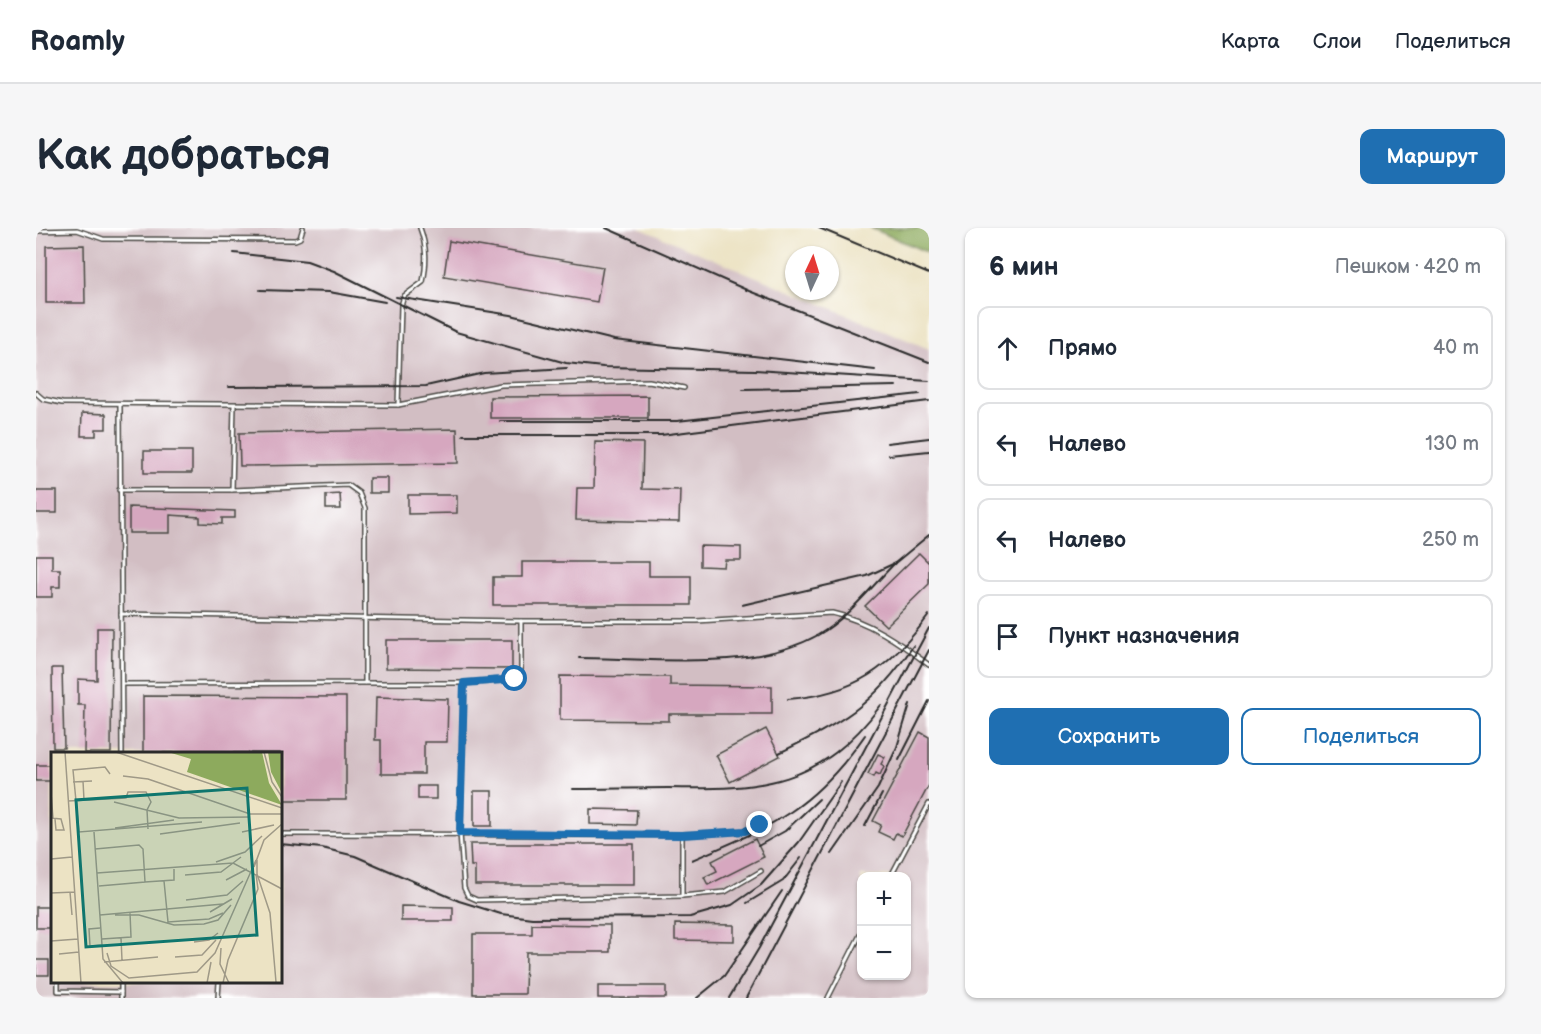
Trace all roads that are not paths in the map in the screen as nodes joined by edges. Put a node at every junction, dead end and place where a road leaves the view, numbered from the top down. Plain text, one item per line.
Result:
1 (303, 228) edge
2 (420, 228) edge
3 (77, 229) edge
4 (36, 231) edge
5 (684, 388) dead end
6 (36, 393) edge
7 (120, 405) junction
8 (234, 405) junction
9 (398, 405) junction
10 (119, 490) junction
11 (232, 490) junction
12 (121, 614) junction
13 (366, 619) junction
14 (521, 621) junction
15 (929, 665) edge
16 (365, 683) junction
17 (464, 683) junction
18 (123, 684) junction
19 (122, 752) edge
20 (929, 804) edge
21 (760, 825) dead end
22 (460, 833) junction
23 (282, 834) edge
24 (682, 835) junction
25 (760, 871) dead end
26 (893, 872) edge
27 (682, 896) junction
28 (857, 941) edge
29 (58, 983) edge
30 (121, 983) edge
31 (219, 983) edge
32 (121, 992) junction
33 (121, 998) edge
34 (218, 998) edge
35 (828, 998) edge

1 - 3 lane
2 - 9 lane
3 - 4 lane
5 - 9 lane
6 - 7 lane
7 - 8 lane
7 - 10 lane
8 - 9 lane
8 - 11 lane
10 - 11 lane
10 - 12 lane
11 - 13 lane
12 - 13 lane
12 - 18 lane
13 - 14 lane
13 - 16 lane
14 - 15 lane
14 - 17 lane
16 - 17 lane
16 - 18 lane
17 - 22 lane
18 - 19 lane
20 - 26 lane
21 - 24 lane
22 - 23 lane
22 - 24 lane
22 - 27 lane
24 - 27 lane
25 - 27 lane
28 - 35 lane
29 - 32 lane
30 - 32 lane
31 - 34 lane
32 - 33 lane

